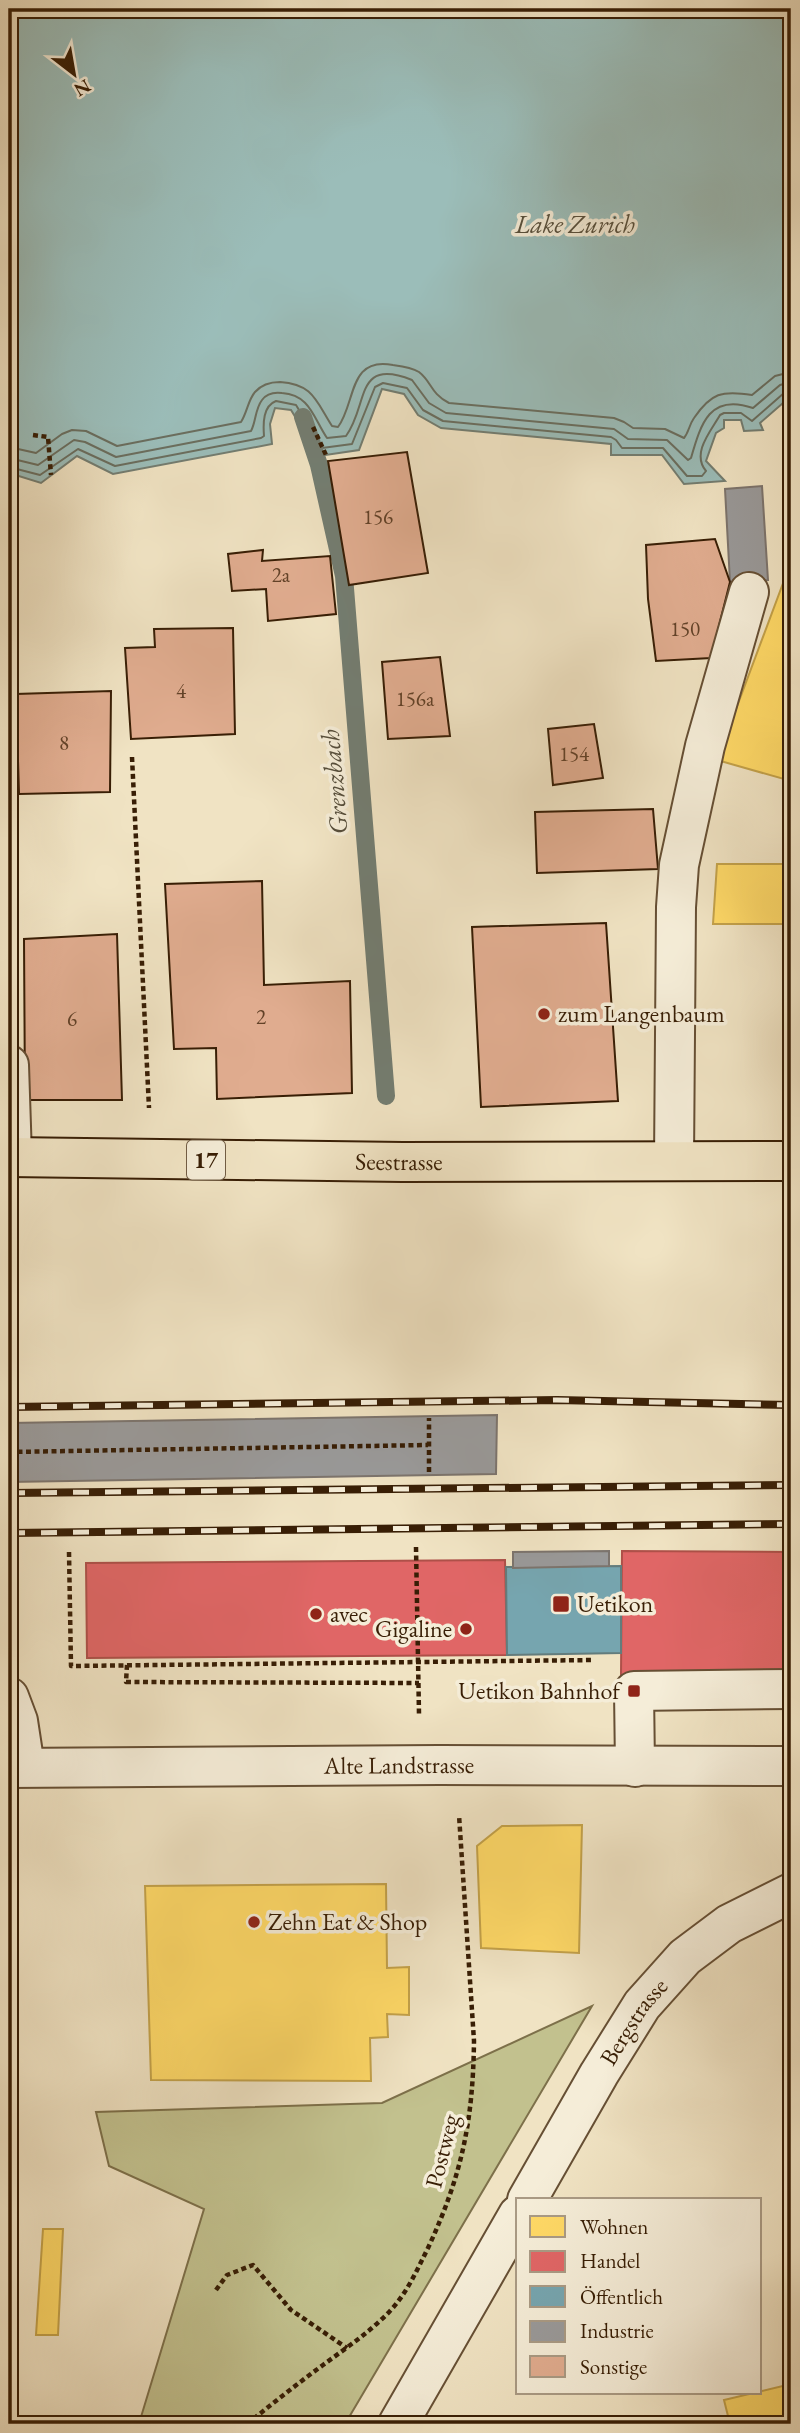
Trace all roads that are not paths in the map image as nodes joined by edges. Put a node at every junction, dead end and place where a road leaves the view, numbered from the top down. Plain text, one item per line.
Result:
1 (749, 592) dead end
2 (9, 1065) edge
3 (10, 1157) edge
4 (674, 1161) junction
5 (791, 1161) edge
6 (791, 1689) edge
7 (9, 1697) edge
8 (791, 1766) edge
9 (17, 1767) edge
10 (635, 1767) junction
11 (791, 1893) edge
12 (528, 2198) edge
13 (516, 2218) edge
14 (398, 2424) edge

1 - 4 street
2 - 3 street
3 - 4 main road, Seestrasse / 17
4 - 5 main road, Seestrasse / 17
6 - 10 street
7 - 9 street
8 - 10 street, Alte Landstrasse
9 - 10 street, Alte Landstrasse
11 - 12 street, Bergstrasse
13 - 14 street

